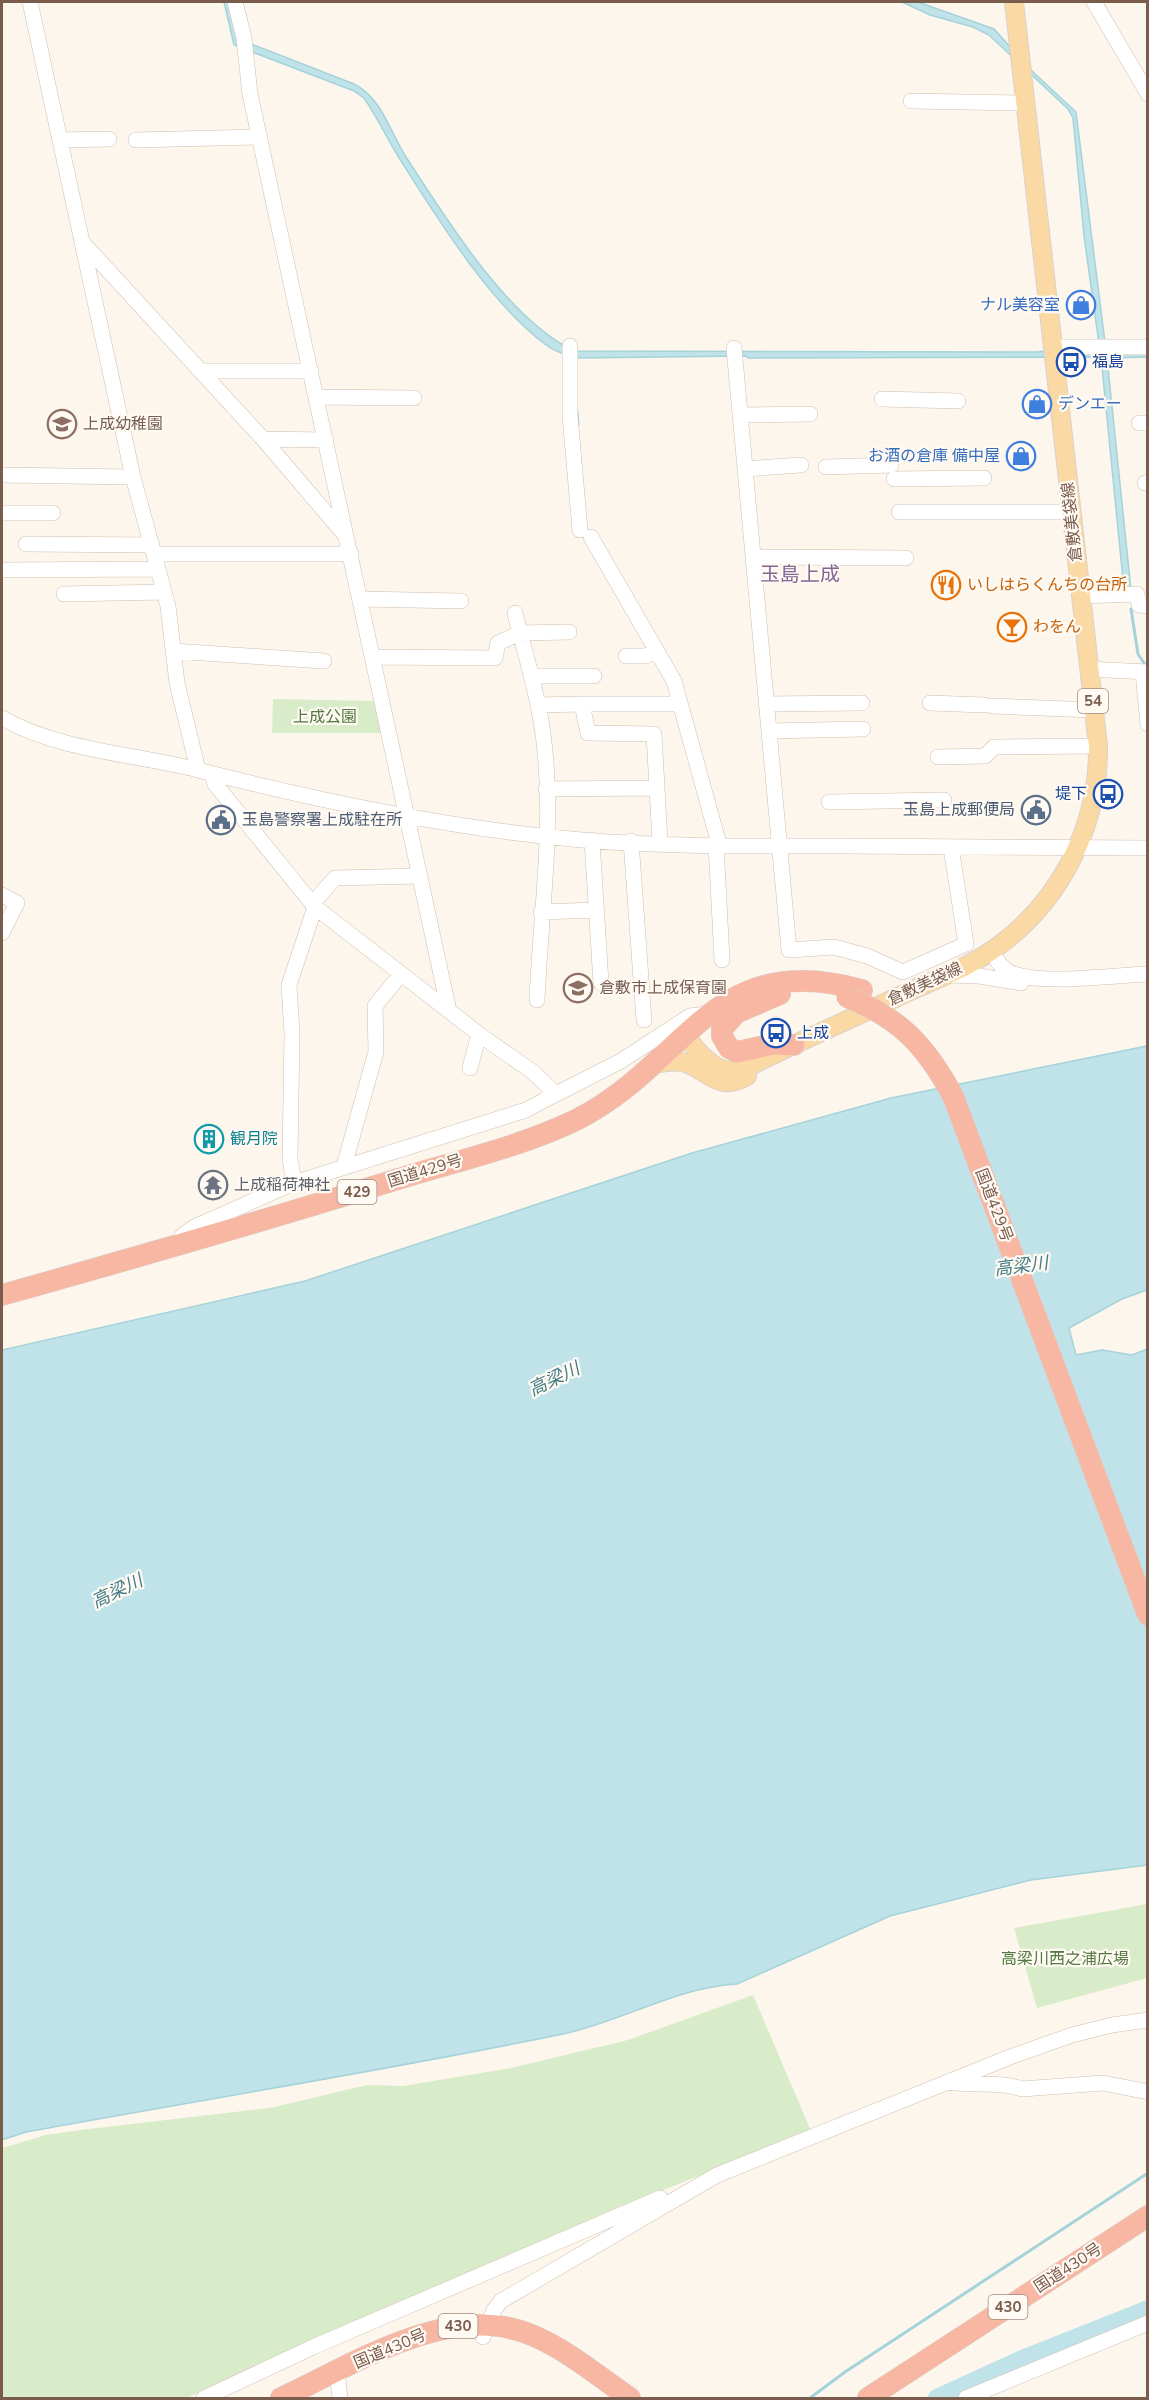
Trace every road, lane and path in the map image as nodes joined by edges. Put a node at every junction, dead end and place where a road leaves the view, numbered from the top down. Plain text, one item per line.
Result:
1 (30, 2) edge
2 (235, 2) edge
3 (1014, 2) edge
4 (1094, 2) edge
5 (1141, 69) edge
6 (1148, 94) edge
7 (911, 101) dead end
8 (1025, 104) junction
9 (260, 138) junction
10 (109, 139) dead end
11 (60, 140) junction
12 (136, 140) dead end
13 (82, 242) junction
14 (1054, 347) junction
15 (1148, 347) edge
16 (734, 348) dead end
17 (570, 351) dead end
18 (200, 371) junction
19 (311, 371) junction
20 (316, 397) junction
21 (414, 398) dead end
22 (882, 399) dead end
23 (957, 401) dead end
24 (810, 414) dead end
25 (740, 415) junction
26 (263, 439) junction
27 (326, 440) junction
28 (801, 465) dead end
29 (826, 467) dead end
30 (745, 469) junction
31 (2, 475) edge
32 (133, 477) junction
33 (984, 478) dead end
34 (899, 512) dead end
35 (1070, 512) junction
36 (2, 513) edge
37 (54, 513) dead end
38 (347, 537) junction
39 (26, 544) dead end
40 (351, 554) junction
41 (155, 556) junction
42 (753, 558) junction
43 (906, 558) dead end
44 (2, 570) edge
45 (164, 592) junction
46 (64, 594) dead end
47 (1080, 596) junction
48 (361, 599) junction
49 (461, 601) dead end
50 (1148, 606) edge
51 (515, 613) dead end
52 (569, 632) dead end
53 (520, 633) junction
54 (173, 651) junction
55 (653, 652) junction
56 (626, 656) dead end
57 (373, 657) junction
58 (324, 661) dead end
59 (1088, 669) junction
60 (1145, 672) edge
61 (531, 676) junction
62 (594, 676) dead end
63 (862, 703) dead end
64 (582, 704) junction
65 (677, 704) junction
66 (766, 704) junction
67 (930, 704) dead end
68 (538, 705) junction
69 (1094, 710) junction
70 (2, 718) edge
71 (1148, 724) edge
72 (863, 729) dead end
73 (769, 731) junction
74 (1098, 746) junction
75 (938, 757) dead end
76 (205, 772) junction
77 (657, 788) junction
78 (546, 789) junction
79 (944, 800) dead end
80 (829, 802) dead end
81 (408, 816) junction
82 (547, 836) junction
83 (592, 840) junction
84 (631, 841) junction
85 (660, 843) junction
86 (717, 844) junction
87 (779, 846) junction
88 (1078, 848) junction
89 (1148, 848) edge
90 (952, 851) junction
91 (420, 876) junction
92 (2, 895) edge
93 (313, 906) junction
94 (596, 910) junction
95 (541, 912) junction
96 (2, 933) edge
97 (991, 951) junction
98 (722, 960) dead end
99 (401, 974) junction
100 (1148, 974) edge
101 (945, 975) junction
102 (1078, 977) junction
103 (601, 983) dead end
104 (783, 993) junction
105 (854, 994) junction
106 (537, 1000) dead end
107 (449, 1011) junction
108 (706, 1014) junction
109 (644, 1020) dead end
110 (479, 1034) junction
111 (686, 1036) junction
112 (794, 1045) junction
113 (774, 1054) junction
114 (653, 1064) junction
115 (470, 1068) dead end
116 (556, 1094) junction
117 (344, 1166) junction
118 (294, 1183) junction
119 (176, 1245) junction
120 (2, 1295) edge
121 (1148, 1590) edge
122 (1148, 1616) edge
123 (1148, 2020) edge
124 (948, 2082) junction
125 (1148, 2092) edge
126 (686, 2192) junction
127 (1148, 2216) edge
128 (1148, 2231) edge
129 (1148, 2323) edge
130 (485, 2331) junction
131 (338, 2385) edge
132 (986, 2394) edge
133 (877, 2397) edge
134 (204, 2398) edge
135 (281, 2398) edge
136 (305, 2398) edge
137 (609, 2398) edge
138 (630, 2398) edge
139 (966, 2398) edge

1 - 11 street
2 - 9 street
3 - 8 main road, 倉敷美袋線 / 54
4 - 5 street
5 - 6 street
7 - 8 street
8 - 14 main road, 倉敷美袋線 / 54
9 - 12 street
9 - 19 street
10 - 11 street
11 - 13 street
13 - 18 street
13 - 32 street
14 - 15 street
14 - 35 main road, 倉敷美袋線 / 54
16 - 25 street
17 - 55 street
18 - 19 street
18 - 26 street
19 - 20 street
20 - 21 street
20 - 27 street
22 - 23 street
24 - 25 street
25 - 30 street
26 - 27 street
26 - 38 street
27 - 38 street
28 - 30 street
29 - 33 street
30 - 42 street
31 - 32 street
32 - 41 street
34 - 35 street
35 - 47 main road, 倉敷美袋線 / 54
36 - 37 street
38 - 40 street
39 - 41 street
40 - 41 street
40 - 48 street
41 - 44 street
41 - 45 street
42 - 43 street
42 - 66 street
45 - 46 street
45 - 54 street
47 - 50 street
47 - 59 main road, 倉敷美袋線 / 54
48 - 49 street
48 - 57 street
51 - 53 street
52 - 53 street
53 - 57 street
53 - 61 street
54 - 58 street
54 - 76 street
55 - 56 street
55 - 65 street
57 - 81 street
59 - 60 street
59 - 69 main road, 倉敷美袋線 / 54
60 - 71 street
61 - 62 street
61 - 68 street
63 - 66 street
64 - 65 street
64 - 68 street
64 - 77 street
65 - 86 street
66 - 73 street
67 - 69 street
68 - 78 street
69 - 74 main road, 倉敷美袋線 / 54
70 - 76 street
72 - 73 street
73 - 87 street
74 - 75 street
74 - 88 main road, 倉敷美袋線 / 54
76 - 81 street
76 - 93 street
77 - 78 street
77 - 85 street
78 - 82 street
79 - 80 street
81 - 82 street
81 - 91 street
82 - 83 street
82 - 95 street
83 - 84 street
83 - 94 street
84 - 85 street
84 - 109 street
85 - 86 street
86 - 87 street
86 - 98 street
87 - 90 street
87 - 90 street
88 - 89 street
88 - 90 street
88 - 97 main road, 倉敷美袋線 / 54
91 - 93 street
91 - 107 street
92 - 96 street
93 - 99 street
93 - 118 street
94 - 95 street
94 - 103 street
95 - 106 street
97 - 101 main road, 倉敷美袋線 / 54
97 - 102 street
99 - 107 street
99 - 117 street
100 - 102 street
101 - 102 street
101 - 112 main road, 倉敷美袋線 / 54
104 - 105 highway, 国道429号 / 429
104 - 111 highway, 国道429号 / 429
104 - 112 highway
105 - 108 highway, 国道429号 / 429
105 - 121 highway, 国道429号 / 429
105 - 122 highway, 国道429号 / 429, bridge
107 - 110 street
108 - 111 highway, 国道429号 / 429
108 - 116 street
110 - 115 street
110 - 116 street
111 - 113 main road, 倉敷美袋線 / 54
111 - 114 highway, 国道429号 / 429
112 - 113 main road, 倉敷美袋線 / 54
113 - 114 main road
114 - 119 highway, 国道429号 / 429
116 - 117 street
117 - 118 street
118 - 119 street
119 - 120 highway, 国道429号 / 429
123 - 124 street
124 - 125 street
124 - 126 street
126 - 130 street
126 - 134 street
127 - 133 highway, 国道430号 / 430
128 - 133 highway, 国道430号 / 430
129 - 132 street
130 - 131 highway, 国道430号 / 430
130 - 137 highway, 国道430号 / 430
130 - 138 highway, 国道430号 / 430
131 - 135 highway, 国道430号 / 430
131 - 136 highway, 国道430号 / 430
132 - 139 street

